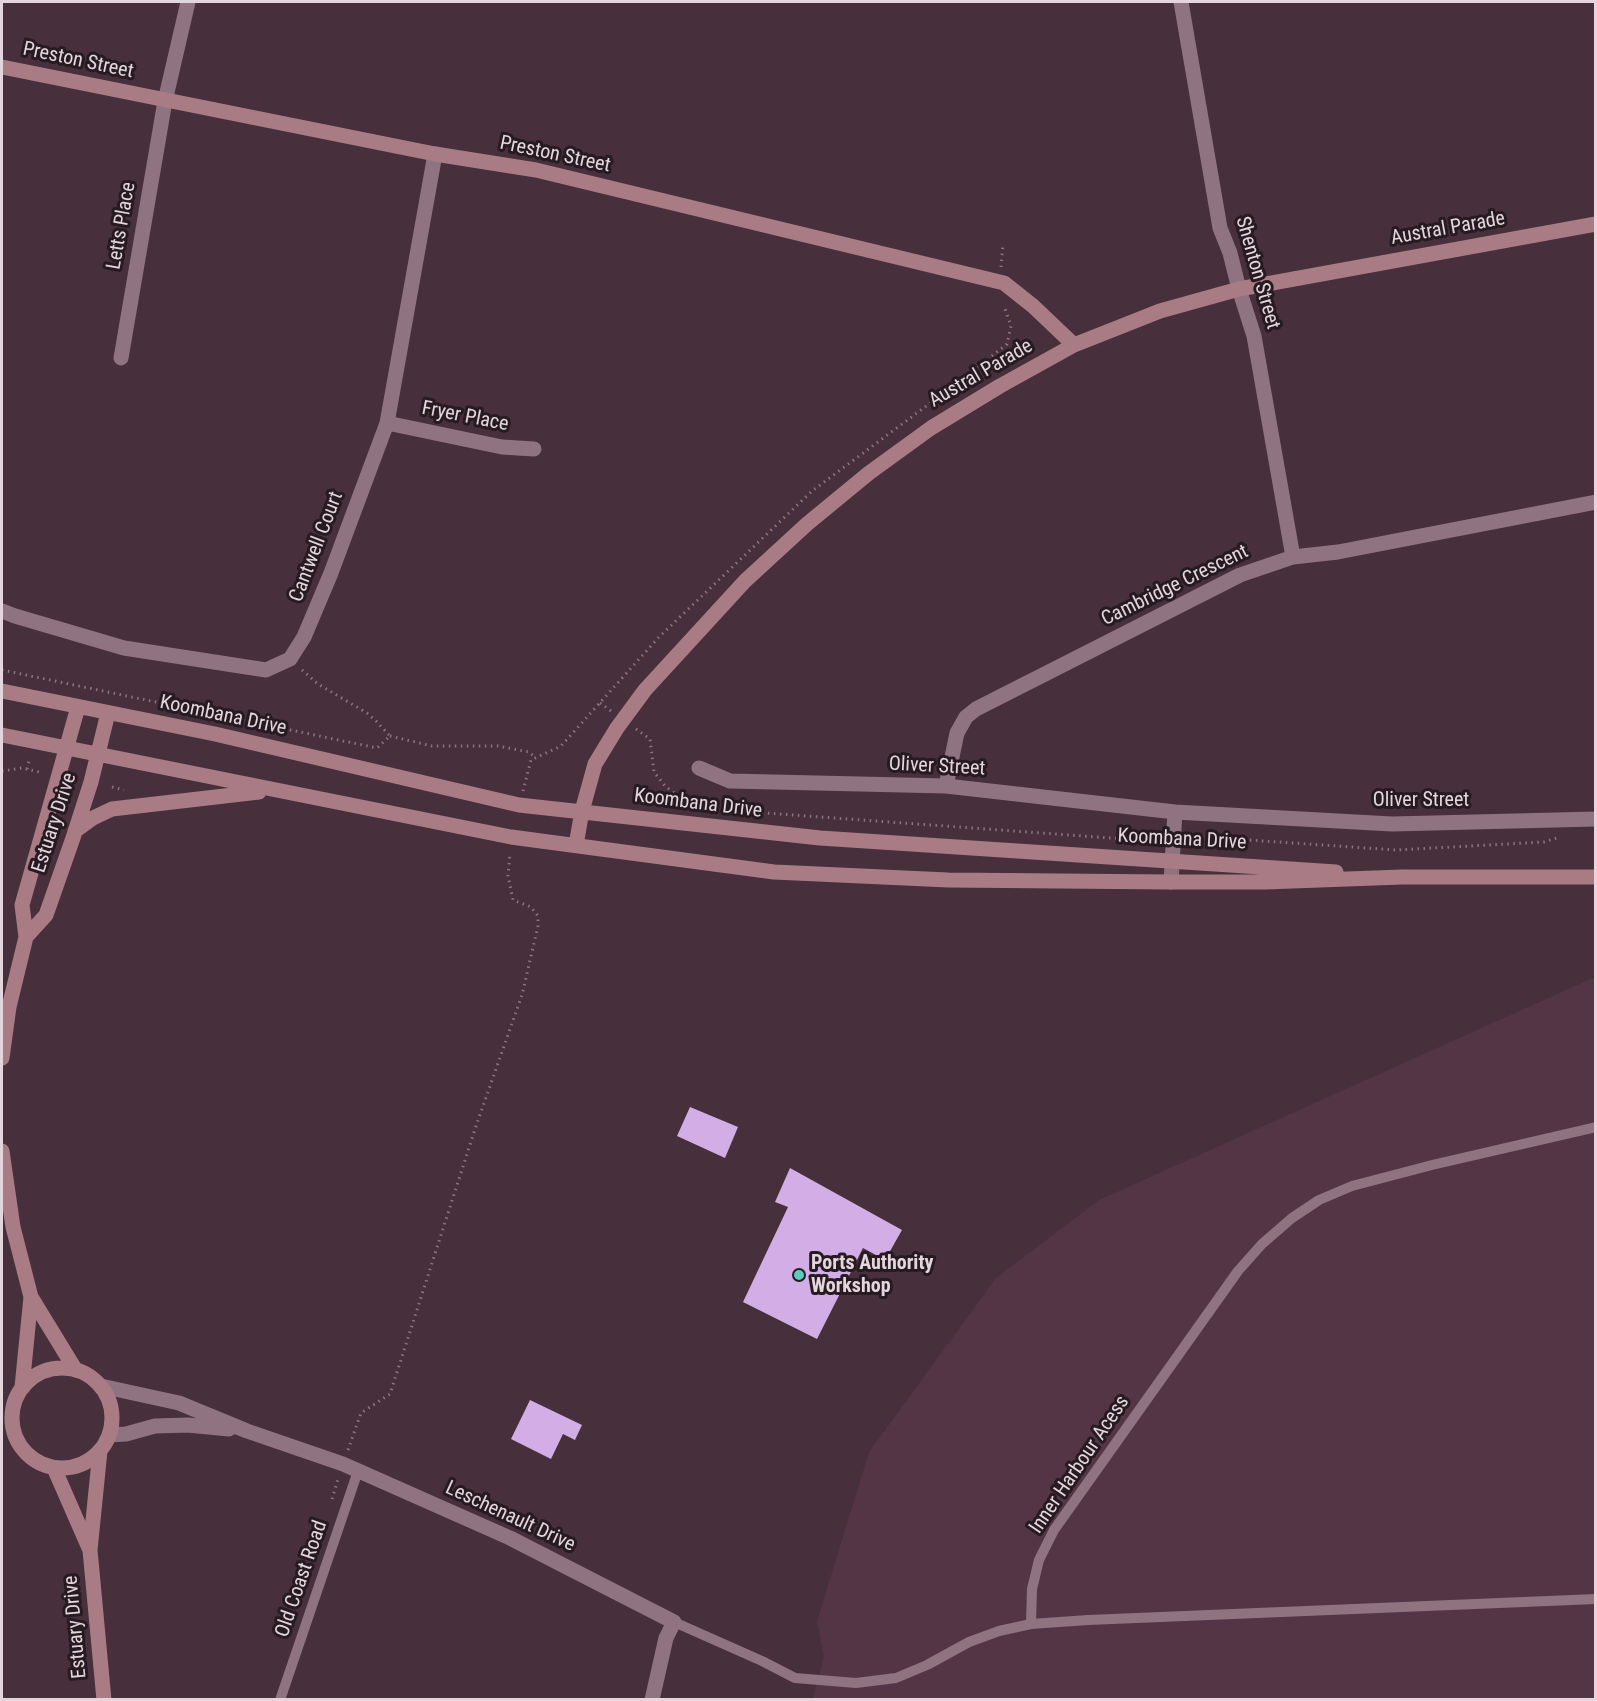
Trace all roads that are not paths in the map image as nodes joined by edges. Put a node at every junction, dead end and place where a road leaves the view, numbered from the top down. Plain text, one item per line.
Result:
1 (188, 2) edge
2 (1181, 2) edge
3 (2, 67) edge
4 (165, 100) junction
5 (435, 154) junction
6 (1596, 224) edge
7 (1239, 289) junction
8 (1074, 345) junction
9 (121, 358) dead end
10 (387, 423) junction
11 (534, 449) dead end
12 (1596, 502) edge
13 (1293, 556) junction
14 (2, 611) edge
15 (2, 691) edge
16 (78, 707) junction
17 (108, 713) junction
18 (2, 735) edge
19 (66, 749) junction
20 (98, 755) junction
21 (699, 768) dead end
22 (946, 786) junction
23 (273, 790) junction
24 (582, 811) junction
25 (1175, 812) junction
26 (1596, 819) edge
27 (75, 831) junction
28 (576, 845) junction
29 (1171, 862) junction
30 (1402, 877) junction
31 (1596, 877) edge
32 (1171, 882) junction
33 (26, 937) junction
34 (2, 1058) edge
35 (1596, 1127) edge
36 (2, 1151) edge
37 (31, 1298) junction
38 (75, 1369) junction
39 (101, 1386) junction
40 (21, 1387) junction
41 (247, 1431) junction
42 (109, 1435) junction
43 (100, 1451) junction
44 (54, 1468) junction
45 (358, 1471) junction
46 (90, 1550) junction
47 (1596, 1599) edge
48 (674, 1622) junction
49 (1031, 1624) junction
50 (104, 1700) edge
51 (280, 1700) edge
52 (652, 1700) edge

1 - 4 street, Letts Place
2 - 7 street, Shenton Street
3 - 4 main road, Preston Street
4 - 5 main road, Preston Street
4 - 9 street, Letts Place
5 - 8 main road, Preston Street
5 - 10 street, Cantwell Court
6 - 7 main road, Austral Parade
7 - 8 main road, Austral Parade
7 - 13 street, Shenton Street
8 - 24 main road, Austral Parade
10 - 11 street, Fryer Place
10 - 14 street, Cantwell Court
12 - 13 street, Cambridge Crescent
13 - 22 street, Cambridge Crescent
15 - 16 main road, Koombana Drive
16 - 17 main road, Koombana Drive
16 - 19 main road, Estuary Drive
17 - 20 main road, Estuary Drive
17 - 24 main road, Koombana Drive
18 - 19 main road, Koombana Drive
19 - 20 main road, Koombana Drive
19 - 33 main road, Estuary Drive
20 - 23 main road, Koombana Drive
20 - 27 main road, Estuary Drive
21 - 22 street, Oliver Street
22 - 25 street, Oliver Street
23 - 27 main road
23 - 28 main road, Koombana Drive
24 - 28 main road, Austral Parade
24 - 29 main road, Koombana Drive
25 - 26 street, Oliver Street
25 - 29 street
27 - 33 main road, Estuary Drive
28 - 32 main road, Koombana Drive
29 - 30 main road, Koombana Drive
29 - 32 street
30 - 31 main road, Koombana Drive
30 - 32 main road, Koombana Drive
33 - 34 main road, Estuary Drive
35 - 49 lane, Inner Harbour Acess
36 - 37 main road
37 - 38 main road
37 - 40 main road
38 - 39 main road
38 - 40 main road
39 - 41 street, Leschenault Drive
39 - 42 main road
40 - 44 main road
41 - 42 street, Leschenault Drive
41 - 45 street, Leschenault Drive
42 - 43 main road
43 - 44 main road
43 - 46 main road, Estuary Drive
44 - 46 main road, Estuary Drive
45 - 48 street, Leschenault Drive
45 - 51 lane, Old Coast Road
46 - 50 main road, Estuary Drive
47 - 49 lane
48 - 49 lane
48 - 52 street

